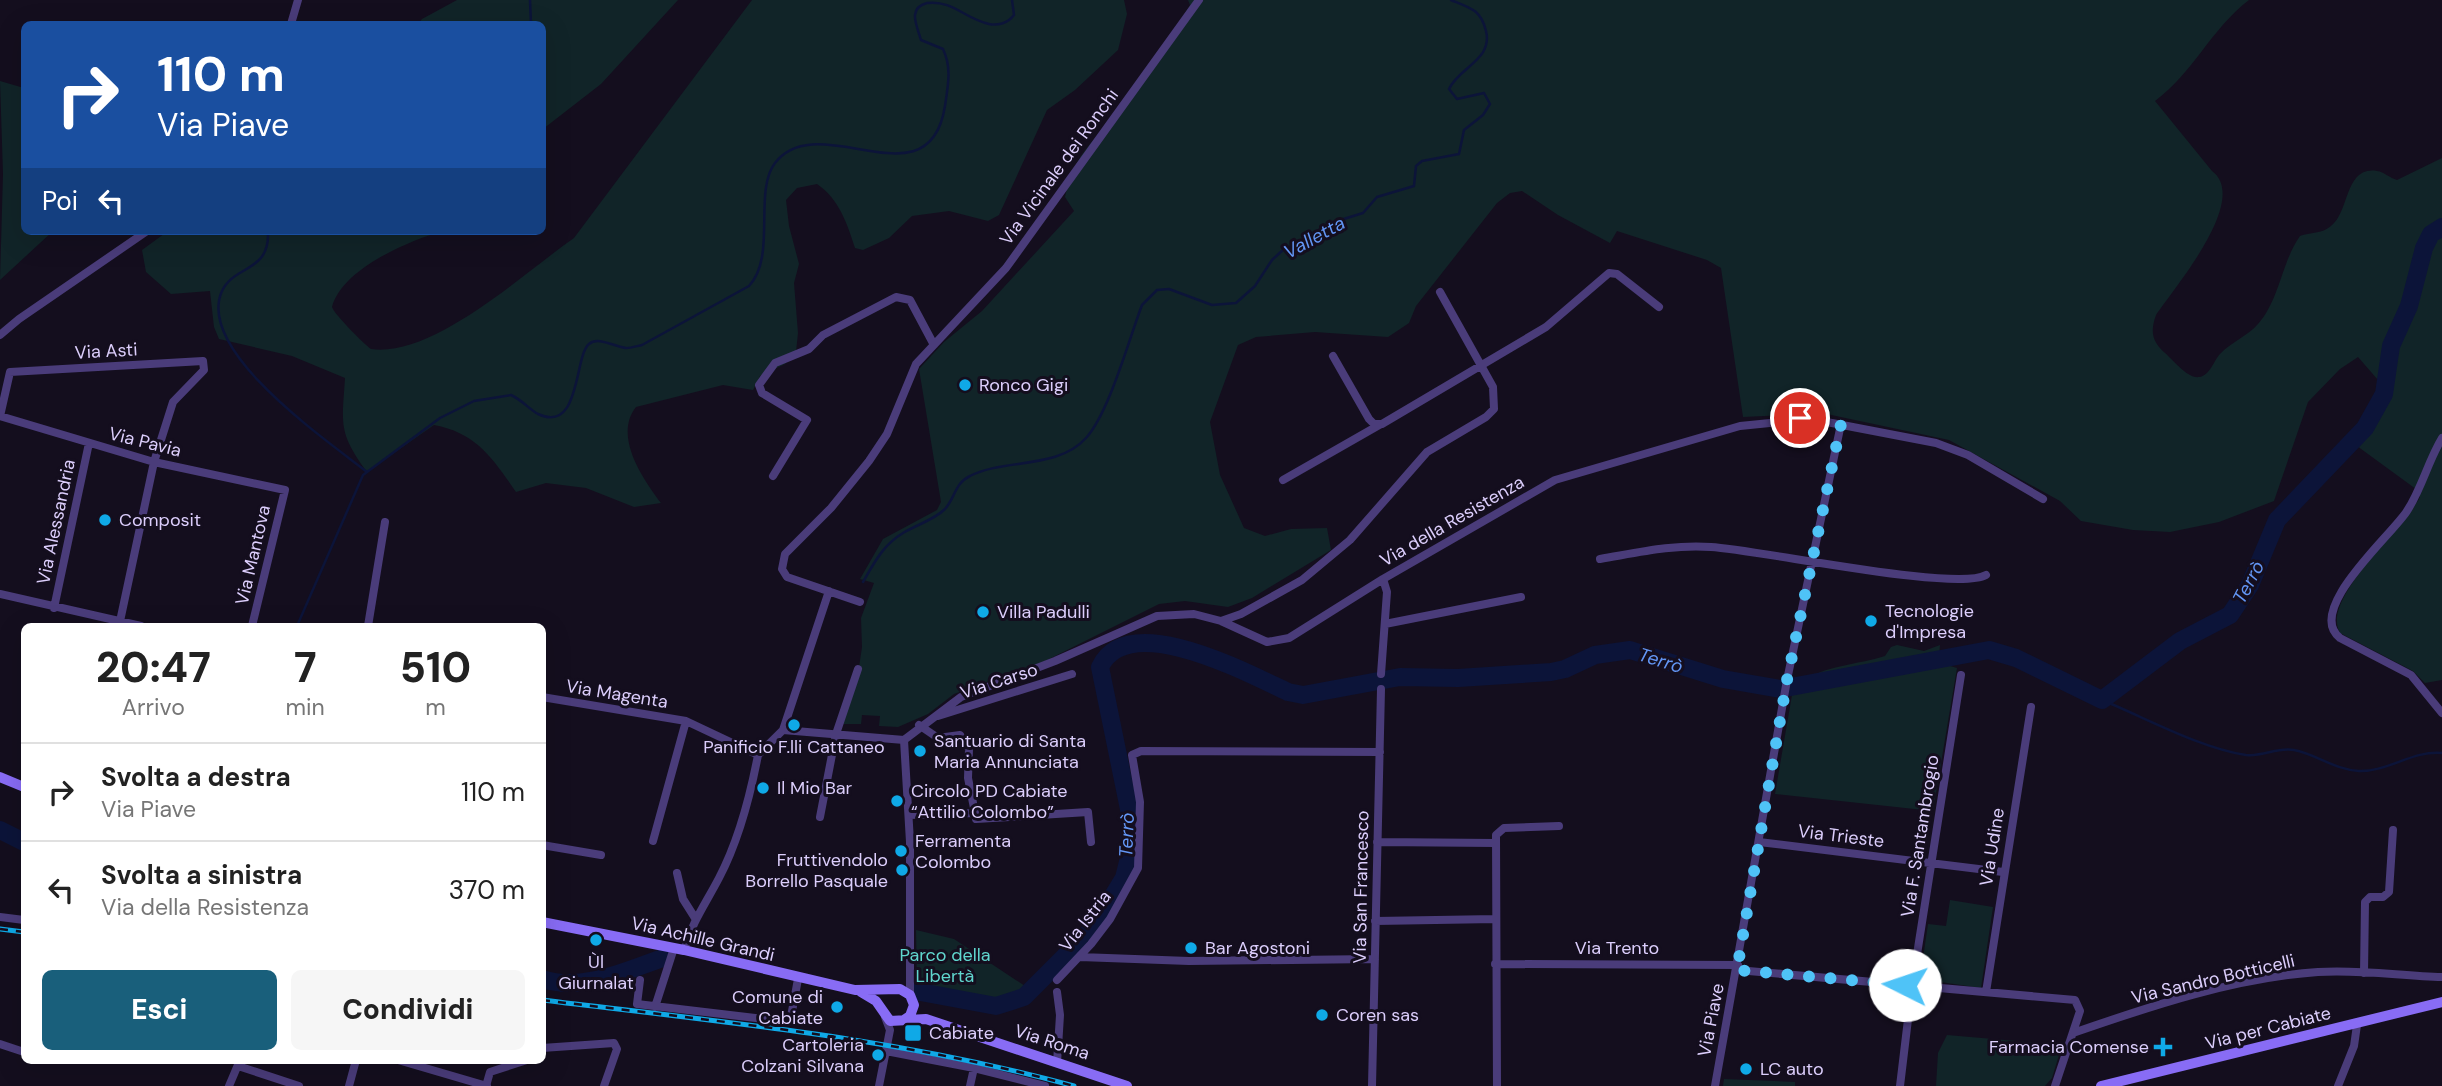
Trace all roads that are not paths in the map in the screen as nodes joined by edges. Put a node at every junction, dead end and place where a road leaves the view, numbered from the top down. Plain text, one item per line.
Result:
1 (298, 0) edge
2 (1199, 0) edge
3 (292, 21) edge
4 (141, 235) edge
5 (1440, 292) dead end
6 (1659, 307) dead end
7 (0, 335) edge
8 (934, 345) junction
9 (1333, 356) dead end
10 (1481, 365) junction
11 (0, 416) edge
12 (1382, 424) junction
13 (1841, 424) junction
14 (2442, 438) edge
15 (89, 443) junction
16 (154, 462) junction
17 (773, 476) dead end
18 (1283, 480) dead end
19 (285, 490) joint
20 (2043, 499) dead end
21 (385, 522) dead end
22 (1600, 559) dead end
23 (1814, 560) junction
24 (1986, 575) dead end
25 (1382, 579) junction
26 (830, 592) junction
27 (0, 594) edge
28 (1521, 597) dead end
29 (860, 602) dead end
30 (54, 607) junction
31 (1222, 621) junction
32 (115, 623) edge
33 (119, 623) edge
34 (253, 623) edge
35 (368, 623) edge
36 (1385, 624) junction
37 (858, 669) dead end
38 (1072, 674) dead end
39 (1381, 674) dead end
40 (1961, 675) dead end
41 (1381, 689) dead end
42 (546, 698) edge
43 (2031, 707) dead end
44 (2442, 713) edge
45 (935, 716) junction
46 (686, 721) junction
47 (919, 725) junction
48 (783, 730) junction
49 (836, 734) junction
50 (904, 740) junction
51 (1380, 752) junction
52 (758, 755) junction
53 (0, 777) edge
54 (21, 786) edge
55 (975, 813) junction
56 (909, 815) junction
57 (820, 817) dead end
58 (1559, 826) dead end
59 (2393, 830) dead end
60 (653, 841) dead end
61 (1091, 842) dead end
62 (1377, 842) junction
63 (1759, 842) junction
64 (1496, 843) junction
65 (546, 846) edge
66 (601, 855) dead end
67 (1932, 863) junction
68 (2003, 872) junction
69 (677, 873) dead end
70 (0, 917) edge
71 (695, 918) junction
72 (1496, 919) junction
73 (21, 920) edge
74 (1376, 921) junction
75 (546, 923) edge
76 (679, 949) junction
77 (1080, 957) junction
78 (1375, 959) junction
79 (1496, 964) junction
80 (1737, 967) junction
81 (2364, 973) junction
82 (2442, 977) edge
83 (798, 979) junction
84 (640, 980) dead end
85 (1057, 980) dead end
86 (1912, 986) junction
87 (855, 990) junction
88 (888, 992) junction
89 (1057, 992) dead end
90 (1986, 992) junction
91 (912, 1000) junction
92 (2442, 1003) edge
93 (655, 1007) junction
94 (883, 1012) junction
95 (926, 1019) junction
96 (902, 1021) junction
97 (2357, 1024) junction
98 (2073, 1033) junction
99 (889, 1037) junction
100 (0, 1044) edge
101 (546, 1047) edge
102 (21, 1051) edge
103 (886, 1051) junction
104 (1057, 1063) junction
105 (239, 1064) edge
106 (242, 1064) edge
107 (355, 1064) edge
108 (410, 1064) edge
109 (515, 1064) edge
110 (974, 1068) junction
111 (448, 1076) junction
112 (229, 1086) edge
113 (299, 1086) edge
114 (349, 1086) edge
115 (445, 1086) edge
116 (486, 1086) edge
117 (604, 1086) edge
118 (879, 1086) edge
119 (970, 1086) edge
120 (1045, 1086) edge
121 (1127, 1086) edge
122 (1372, 1086) edge
123 (1497, 1086) edge
124 (1715, 1086) edge
125 (1900, 1086) edge
126 (2055, 1086) edge
127 (2101, 1086) edge
128 (2338, 1086) edge

1 - 3 street
2 - 8 street, Via Vicinale dei Ronchi
4 - 7 street
5 - 10 street
6 - 10 street
8 - 17 street
8 - 26 street, Via Vicinale dei Ronchi
9 - 12 street
10 - 12 street
10 - 31 street
11 - 15 street, Via Pavia
11 - 16 street, Via Asti
12 - 18 street
13 - 20 street, Via della Resistenza
13 - 23 street, Via Piave
13 - 25 street, Via della Resistenza
14 - 44 street
15 - 16 street, Via Pavia
15 - 30 street, Via Alessandria
16 - 19 street, Via Pavia
16 - 33 street
19 - 34 street, Via Mantova
21 - 35 street
22 - 23 street
23 - 24 street
23 - 63 street, Via Piave
25 - 31 street, Via della Resistenza
25 - 36 street
26 - 29 street, Via Vicinale dei Ronchi
26 - 48 street
27 - 30 street
28 - 36 street
30 - 32 street
31 - 45 street, Via della Resistenza
36 - 39 street
37 - 49 street
38 - 45 street, Via Carso
40 - 67 street, Via F. Santambrogio
41 - 51 street, Via San Francesco
42 - 46 street, Via Magenta
43 - 68 street, Via Udine
45 - 47 street, Via della Resistenza
46 - 52 street, Via Magenta
46 - 60 street, Via Magenta
47 - 50 street, Via della Resistenza
47 - 55 street
48 - 49 street
48 - 52 street
49 - 50 street
49 - 57 street
50 - 56 street
51 - 62 street, Via San Francesco
51 - 77 street, Via Istria
52 - 71 street
53 - 54 street
55 - 56 street
55 - 61 street
56 - 91 street
58 - 64 street
59 - 81 street
62 - 64 street
62 - 74 street, Via San Francesco
63 - 67 street, Via Trieste
63 - 80 street, Via Piave
64 - 72 street
65 - 66 street
67 - 68 street, Via Trieste
67 - 86 street, Via F. Santambrogio
68 - 90 street, Via Udine
69 - 71 street
70 - 73 street
71 - 76 street
72 - 74 street
72 - 79 street
74 - 78 street, Via San Francesco
75 - 76 street, Via Achille Grandi
76 - 83 street, Via Achille Grandi
76 - 93 street
77 - 78 street
77 - 85 street, Via Istria
78 - 122 street, Via San Francesco
79 - 80 street, Via Trento
79 - 123 street
80 - 86 street, Via Trento
80 - 124 street, Via Piave
81 - 82 street, Via Sandro Botticelli
81 - 98 street, Via Sandro Botticelli
83 - 87 street, Via Achille Grandi
83 - 93 street
84 - 93 street
86 - 90 street, Via Trento
86 - 125 street, Via F. Santambrogio
87 - 88 street, Via Achille Grandi
87 - 94 street, Via Achille Grandi
88 - 91 street
88 - 94 street
89 - 104 street
90 - 98 street, Via Trento
91 - 95 street
91 - 96 street
92 - 97 street, Via per Cabiate
94 - 96 street
94 - 99 street
95 - 96 street, Via Roma
95 - 104 street, Via Roma
96 - 99 street
97 - 127 street, Via per Cabiate
97 - 128 street
98 - 126 street
99 - 103 street
100 - 102 street
101 - 117 street
103 - 110 street
103 - 118 street
104 - 121 street, Via Roma
105 - 112 street
106 - 113 street
107 - 114 street
108 - 111 street
109 - 116 street
110 - 119 street
110 - 120 street
111 - 115 street
111 - 116 street

